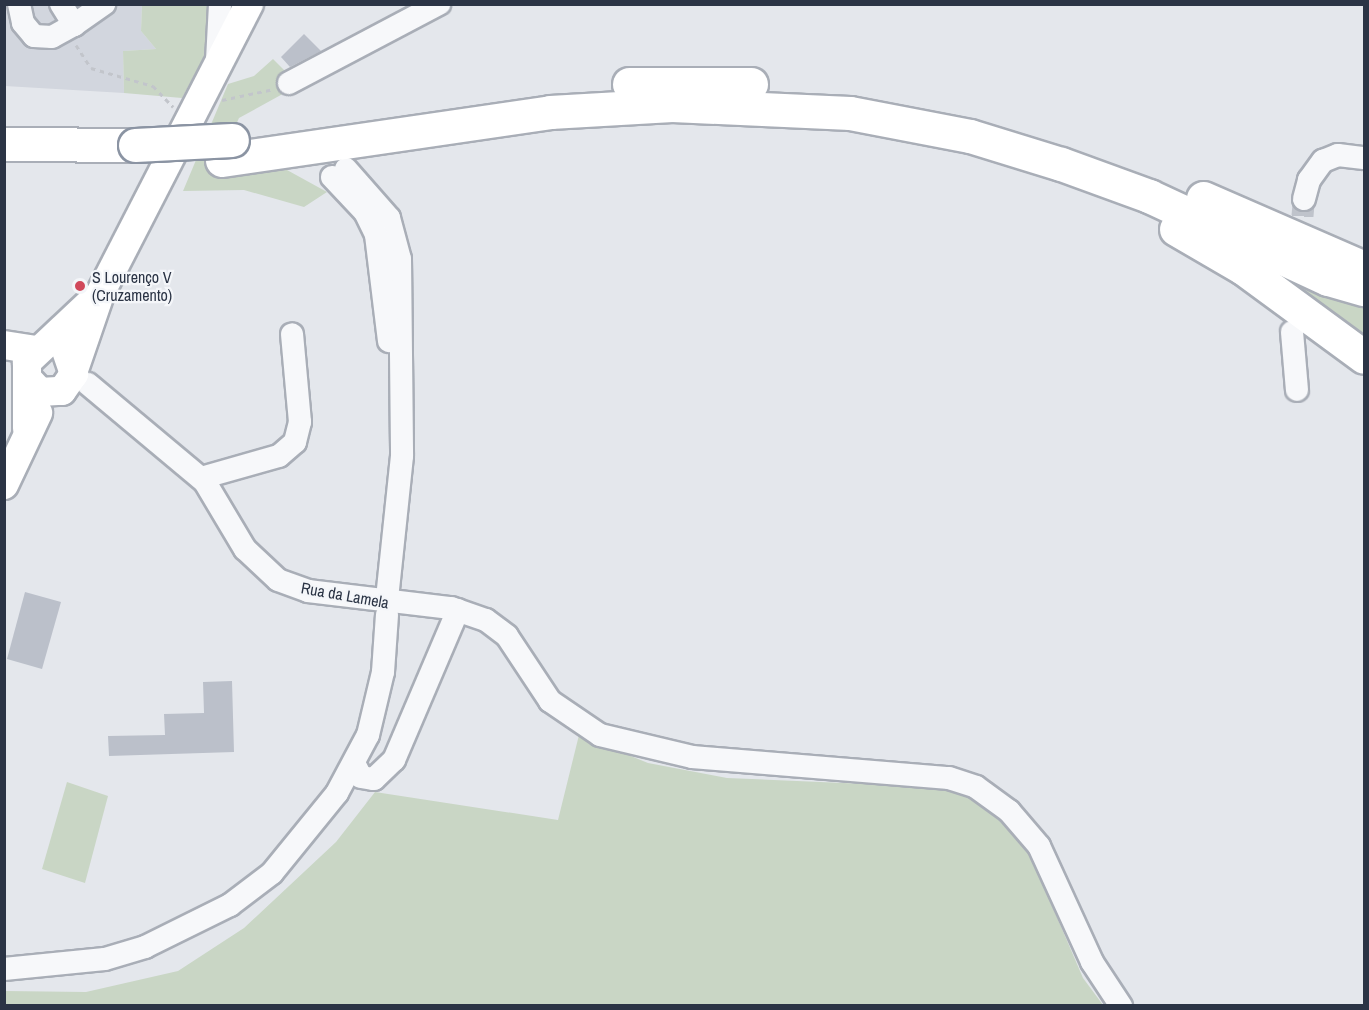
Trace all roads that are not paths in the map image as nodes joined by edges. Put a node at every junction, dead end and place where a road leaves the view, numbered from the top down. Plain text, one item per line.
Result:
1 (19, 4) edge
2 (61, 4) edge
3 (104, 4) edge
4 (220, 4) edge
5 (249, 4) edge
6 (439, 4) edge
7 (74, 26) junction
8 (216, 72) junction
9 (289, 83) road end
10 (970, 136) junction
11 (4, 144) edge
12 (227, 150) junction
13 (131, 155) junction
14 (1365, 158) edge
15 (4, 163) edge
16 (339, 173) joint
17 (1304, 199) tunnel mouth
18 (1365, 268) edge
19 (1365, 289) edge
20 (100, 294) junction
21 (1292, 332) tunnel mouth
22 (292, 334) dead end
23 (4, 345) edge
24 (1365, 357) edge
25 (27, 362) edge
26 (74, 379) junction
27 (1297, 390) dead end
28 (27, 428) junction
29 (201, 478) junction
30 (4, 485) edge
31 (458, 610) junction
32 (387, 615) dead end
33 (355, 765) junction
34 (4, 969) edge
35 (1121, 1005) edge

1 - 7 street
2 - 7 street
3 - 7 street
4 - 8 street
5 - 8 main road
6 - 9 street
8 - 20 main road
10 - 12 highway
10 - 19 highway
10 - 24 highway
11 - 13 highway
12 - 13 highway, bridge
12 - 18 highway
13 - 15 highway
14 - 17 street
16 - 16 street
20 - 25 main road
20 - 26 main road
21 - 27 street
22 - 29 street
23 - 25 main road
25 - 26 main road
25 - 26 main road
25 - 28 main road
26 - 28 main road
26 - 29 street, Rua da Lamela
28 - 30 main road
29 - 31 street, Rua da Lamela
31 - 33 street
31 - 35 street, Rua da Lamela
32 - 33 street
33 - 34 street

